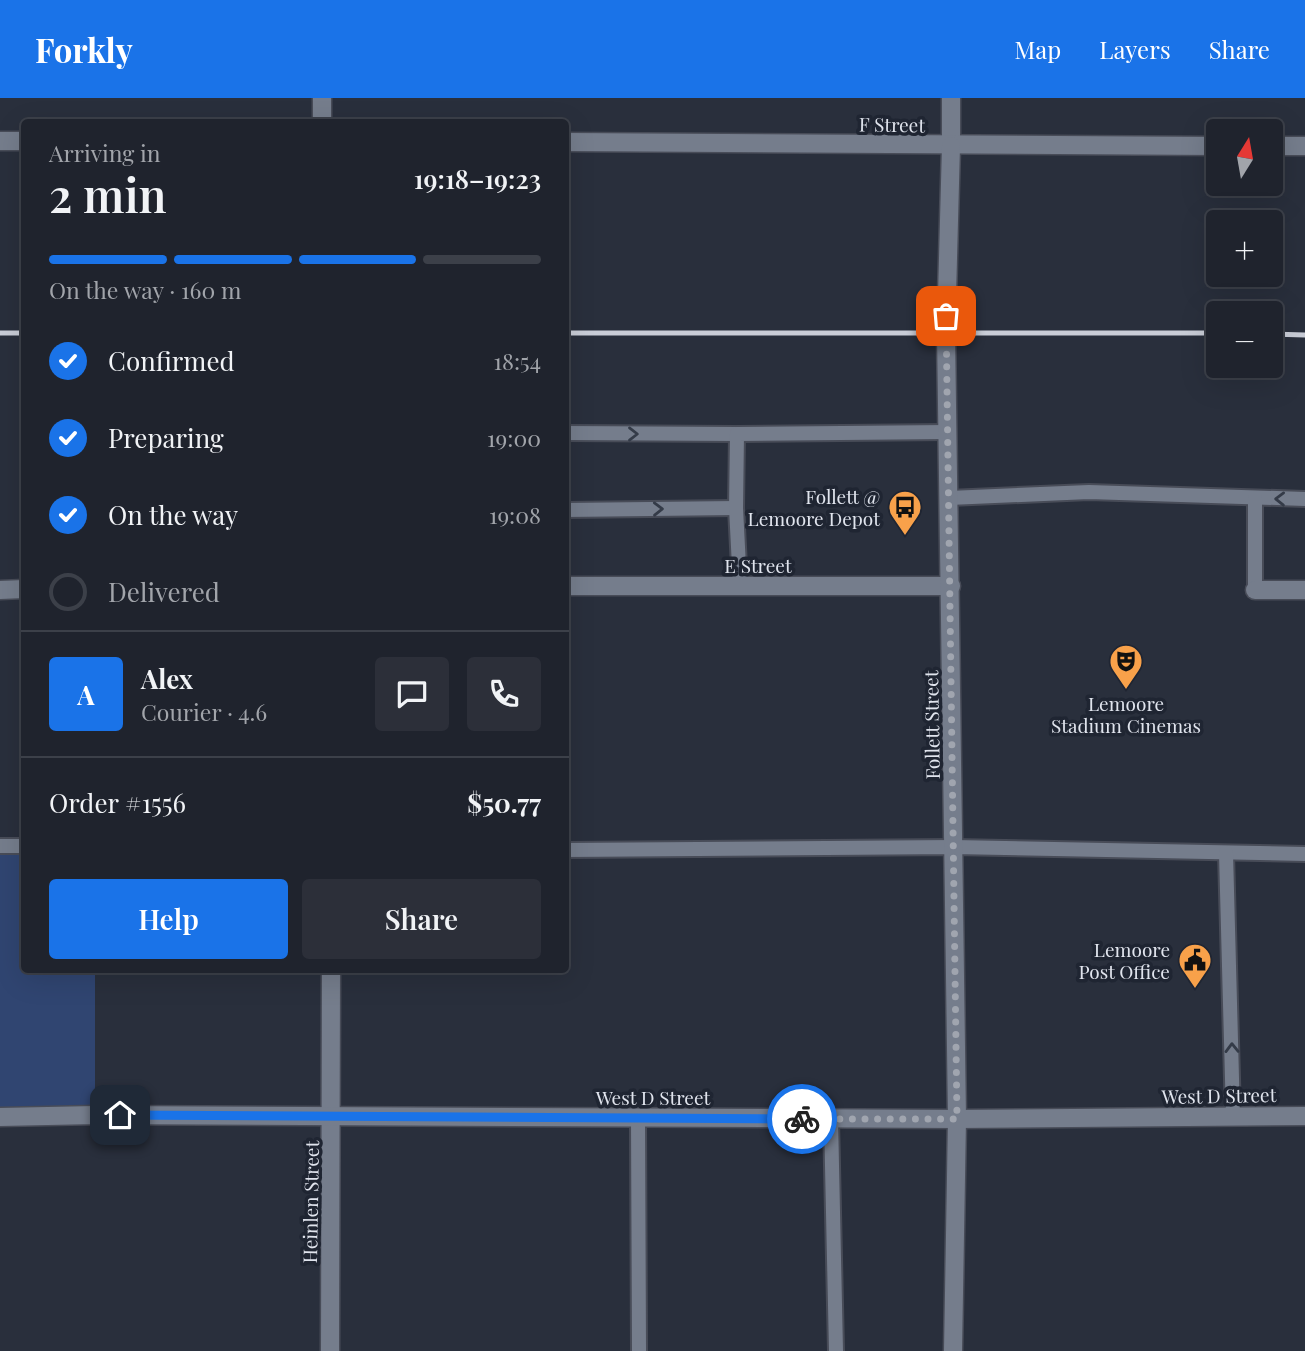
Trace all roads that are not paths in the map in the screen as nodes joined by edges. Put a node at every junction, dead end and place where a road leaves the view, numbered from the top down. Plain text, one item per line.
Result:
1 (322, 98) edge
2 (951, 98) edge
3 (322, 119) edge
4 (0, 141) edge
5 (21, 141) edge
6 (569, 142) edge
7 (951, 146) junction
8 (1206, 146) edge
9 (1283, 146) edge
10 (1305, 146) edge
11 (948, 432) junction
12 (569, 433) edge
13 (737, 434) junction
14 (949, 498) junction
15 (1255, 498) junction
16 (1305, 499) edge
17 (736, 508) junction
18 (569, 510) edge
19 (569, 586) edge
20 (740, 586) junction
21 (951, 586) junction
22 (21, 589) edge
23 (0, 590) edge
24 (1255, 590) joint
25 (1305, 590) edge
26 (0, 846) edge
27 (21, 846) edge
28 (954, 847) junction
29 (569, 850) edge
30 (1226, 853) junction
31 (1305, 854) edge
32 (331, 973) edge
33 (1305, 1115) edge
34 (1233, 1116) junction
35 (0, 1117) edge
36 (332, 1117) junction
37 (638, 1118) junction
38 (831, 1119) junction
39 (957, 1119) junction
40 (330, 1351) edge
41 (639, 1351) edge
42 (836, 1351) edge
43 (953, 1351) edge

1 - 3 street
2 - 7 street, Follett Street
4 - 5 street
6 - 7 street, F Street
7 - 8 street, F Street
7 - 11 street, Follett Street
9 - 10 street
11 - 13 lane
11 - 14 street, Follett Street
12 -> 13 lane
13 - 17 lane
14 - 15 lane
14 - 21 street, Follett Street
16 -> 15 lane
15 - 24 lane
18 -> 17 lane
17 - 20 lane
19 - 20 street, E Street
20 - 21 street, E Street
21 - 28 street, Follett Street
22 - 23 street
24 - 25 street
26 - 27 lane
28 - 29 lane
28 - 30 lane
28 - 39 street, Follett Street
30 - 31 lane
34 -> 30 lane
32 - 36 street, Heinlen Street
33 - 34 street, West D Street
34 - 39 street, West D Street
35 - 36 street, West D Street
36 - 37 street, West D Street
36 - 40 street, Heinlen Street
37 - 38 street, West D Street
37 - 41 lane
38 - 39 street, West D Street
38 - 42 lane
39 - 43 street, Follett Street

